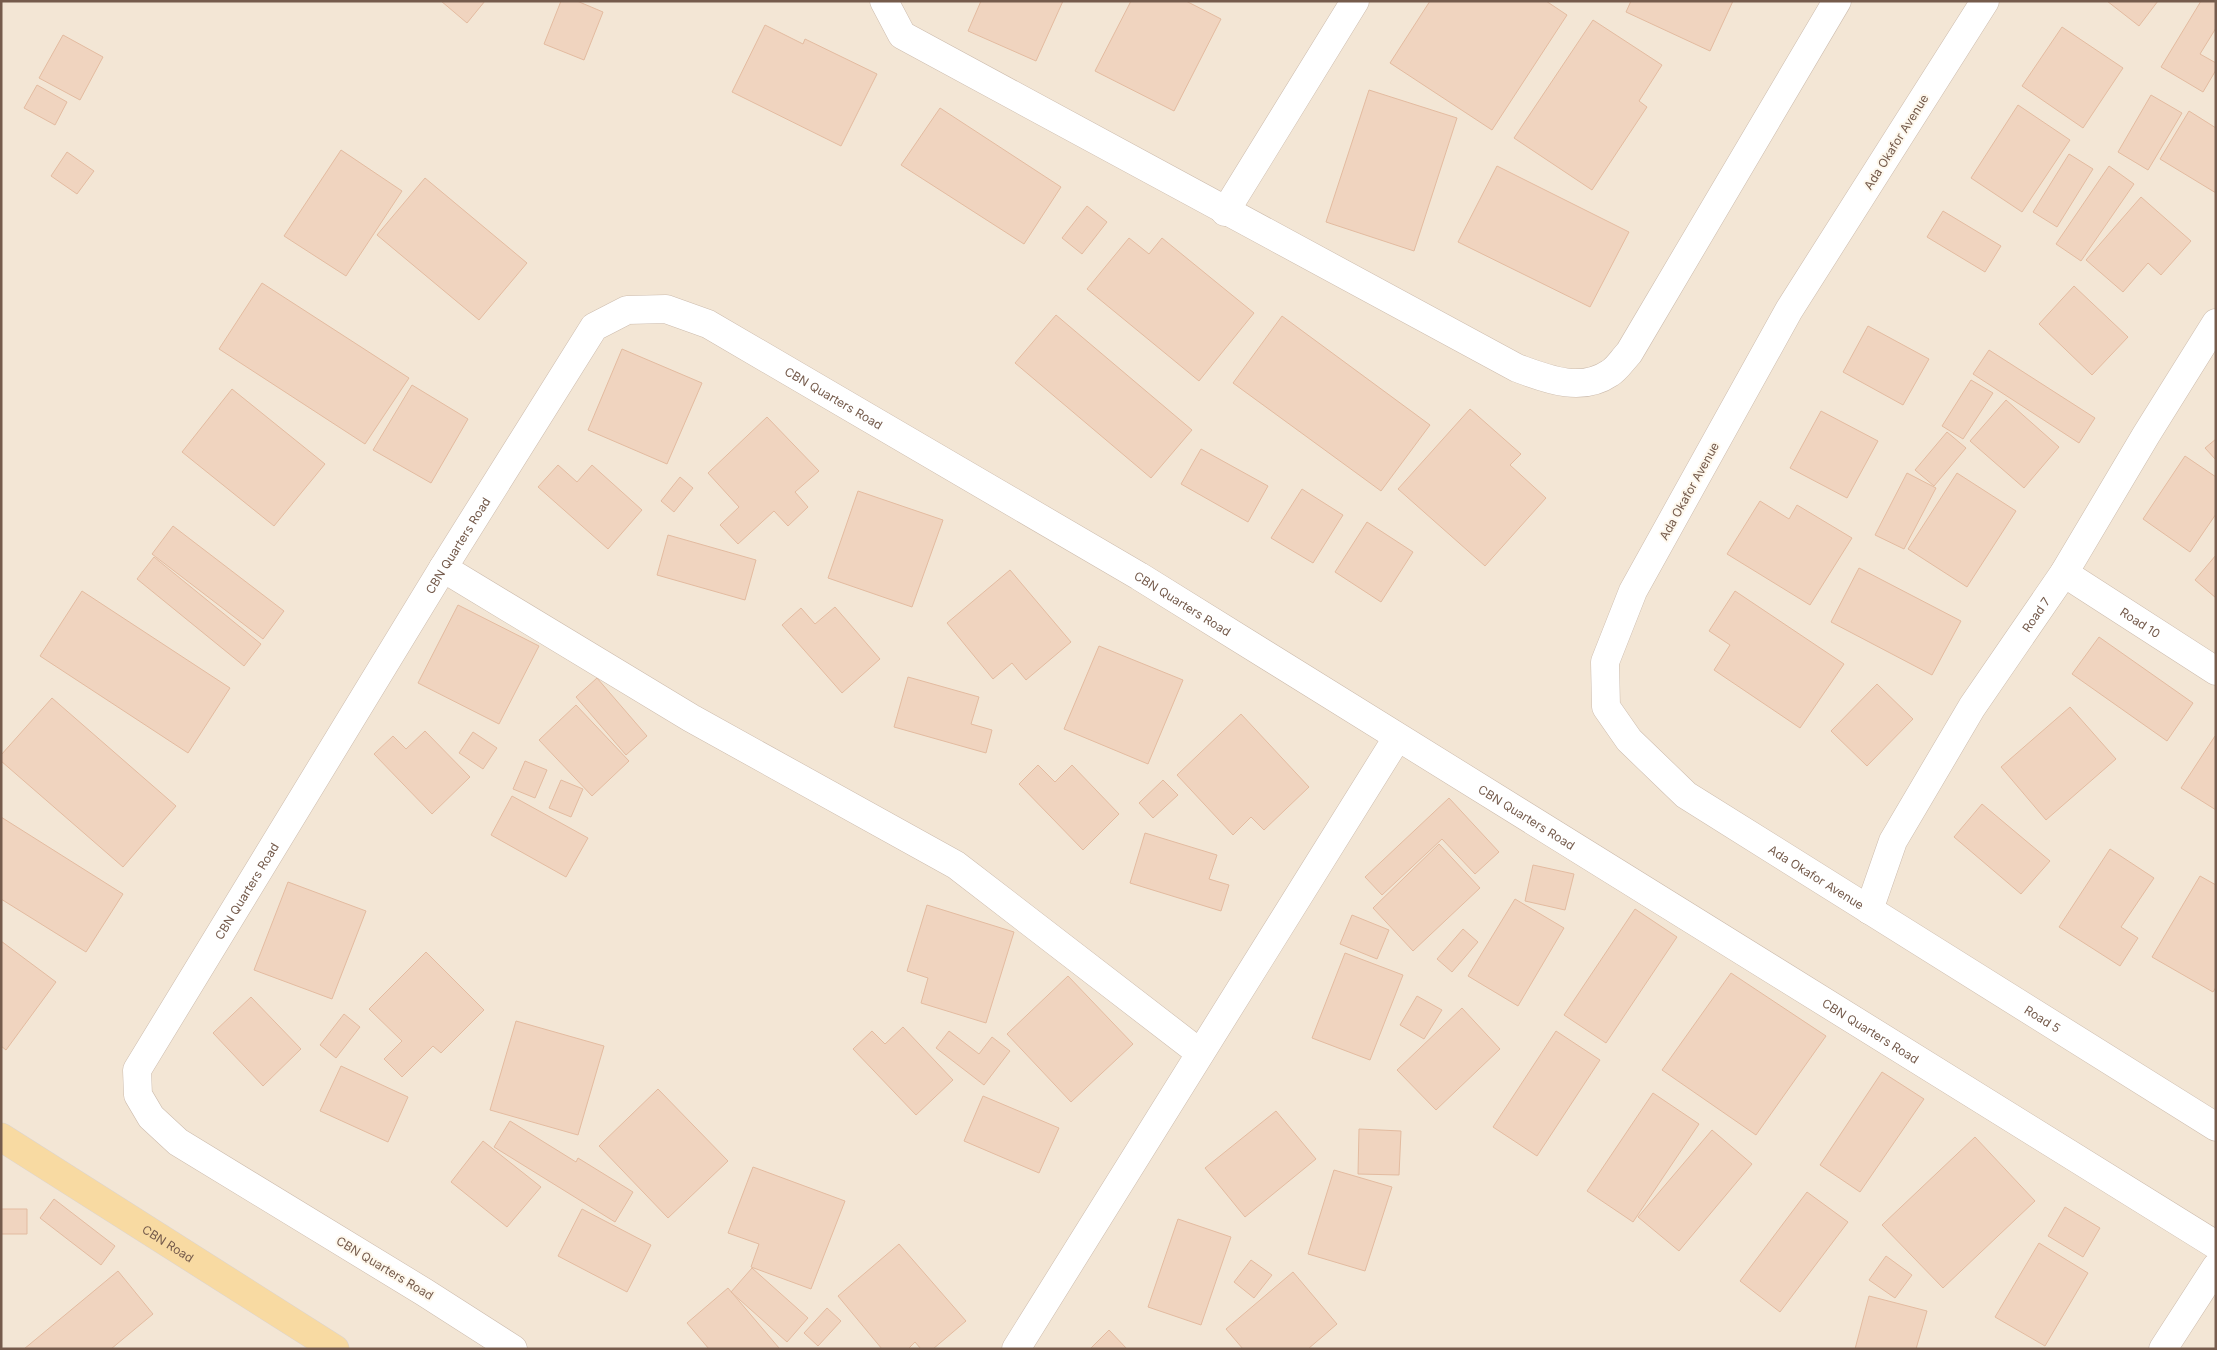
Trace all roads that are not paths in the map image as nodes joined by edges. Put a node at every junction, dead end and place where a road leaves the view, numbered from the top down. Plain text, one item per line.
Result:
1 (884, 1) edge
2 (1355, 1) edge
3 (1837, 1) edge
4 (1985, 1) edge
5 (1226, 212) junction
6 (2216, 323) edge
7 (443, 568) junction
8 (2064, 573) junction
9 (2216, 672) edge
10 (1397, 738) junction
11 (1869, 910) junction
12 (1200, 1053) junction
13 (2216, 1127) edge
14 (1, 1137) edge
15 (2216, 1245) edge
16 (2216, 1267) edge
17 (336, 1349) edge
18 (513, 1349) edge
19 (1016, 1349) edge
20 (2163, 1349) edge

1 - 5 street
2 - 5 street
3 - 5 street
4 - 11 street, Ada Okafor Avenue
6 - 8 street, Road 7
7 - 10 street, CBN Quarters Road
7 - 12 street
7 - 18 street, CBN Quarters Road
8 - 9 street, Road 10
8 - 11 street, Road 7
10 - 12 street
10 - 15 street, CBN Quarters Road
11 - 13 street, Road 5
12 - 19 street
14 - 17 main road, CBN Road
16 - 20 street

